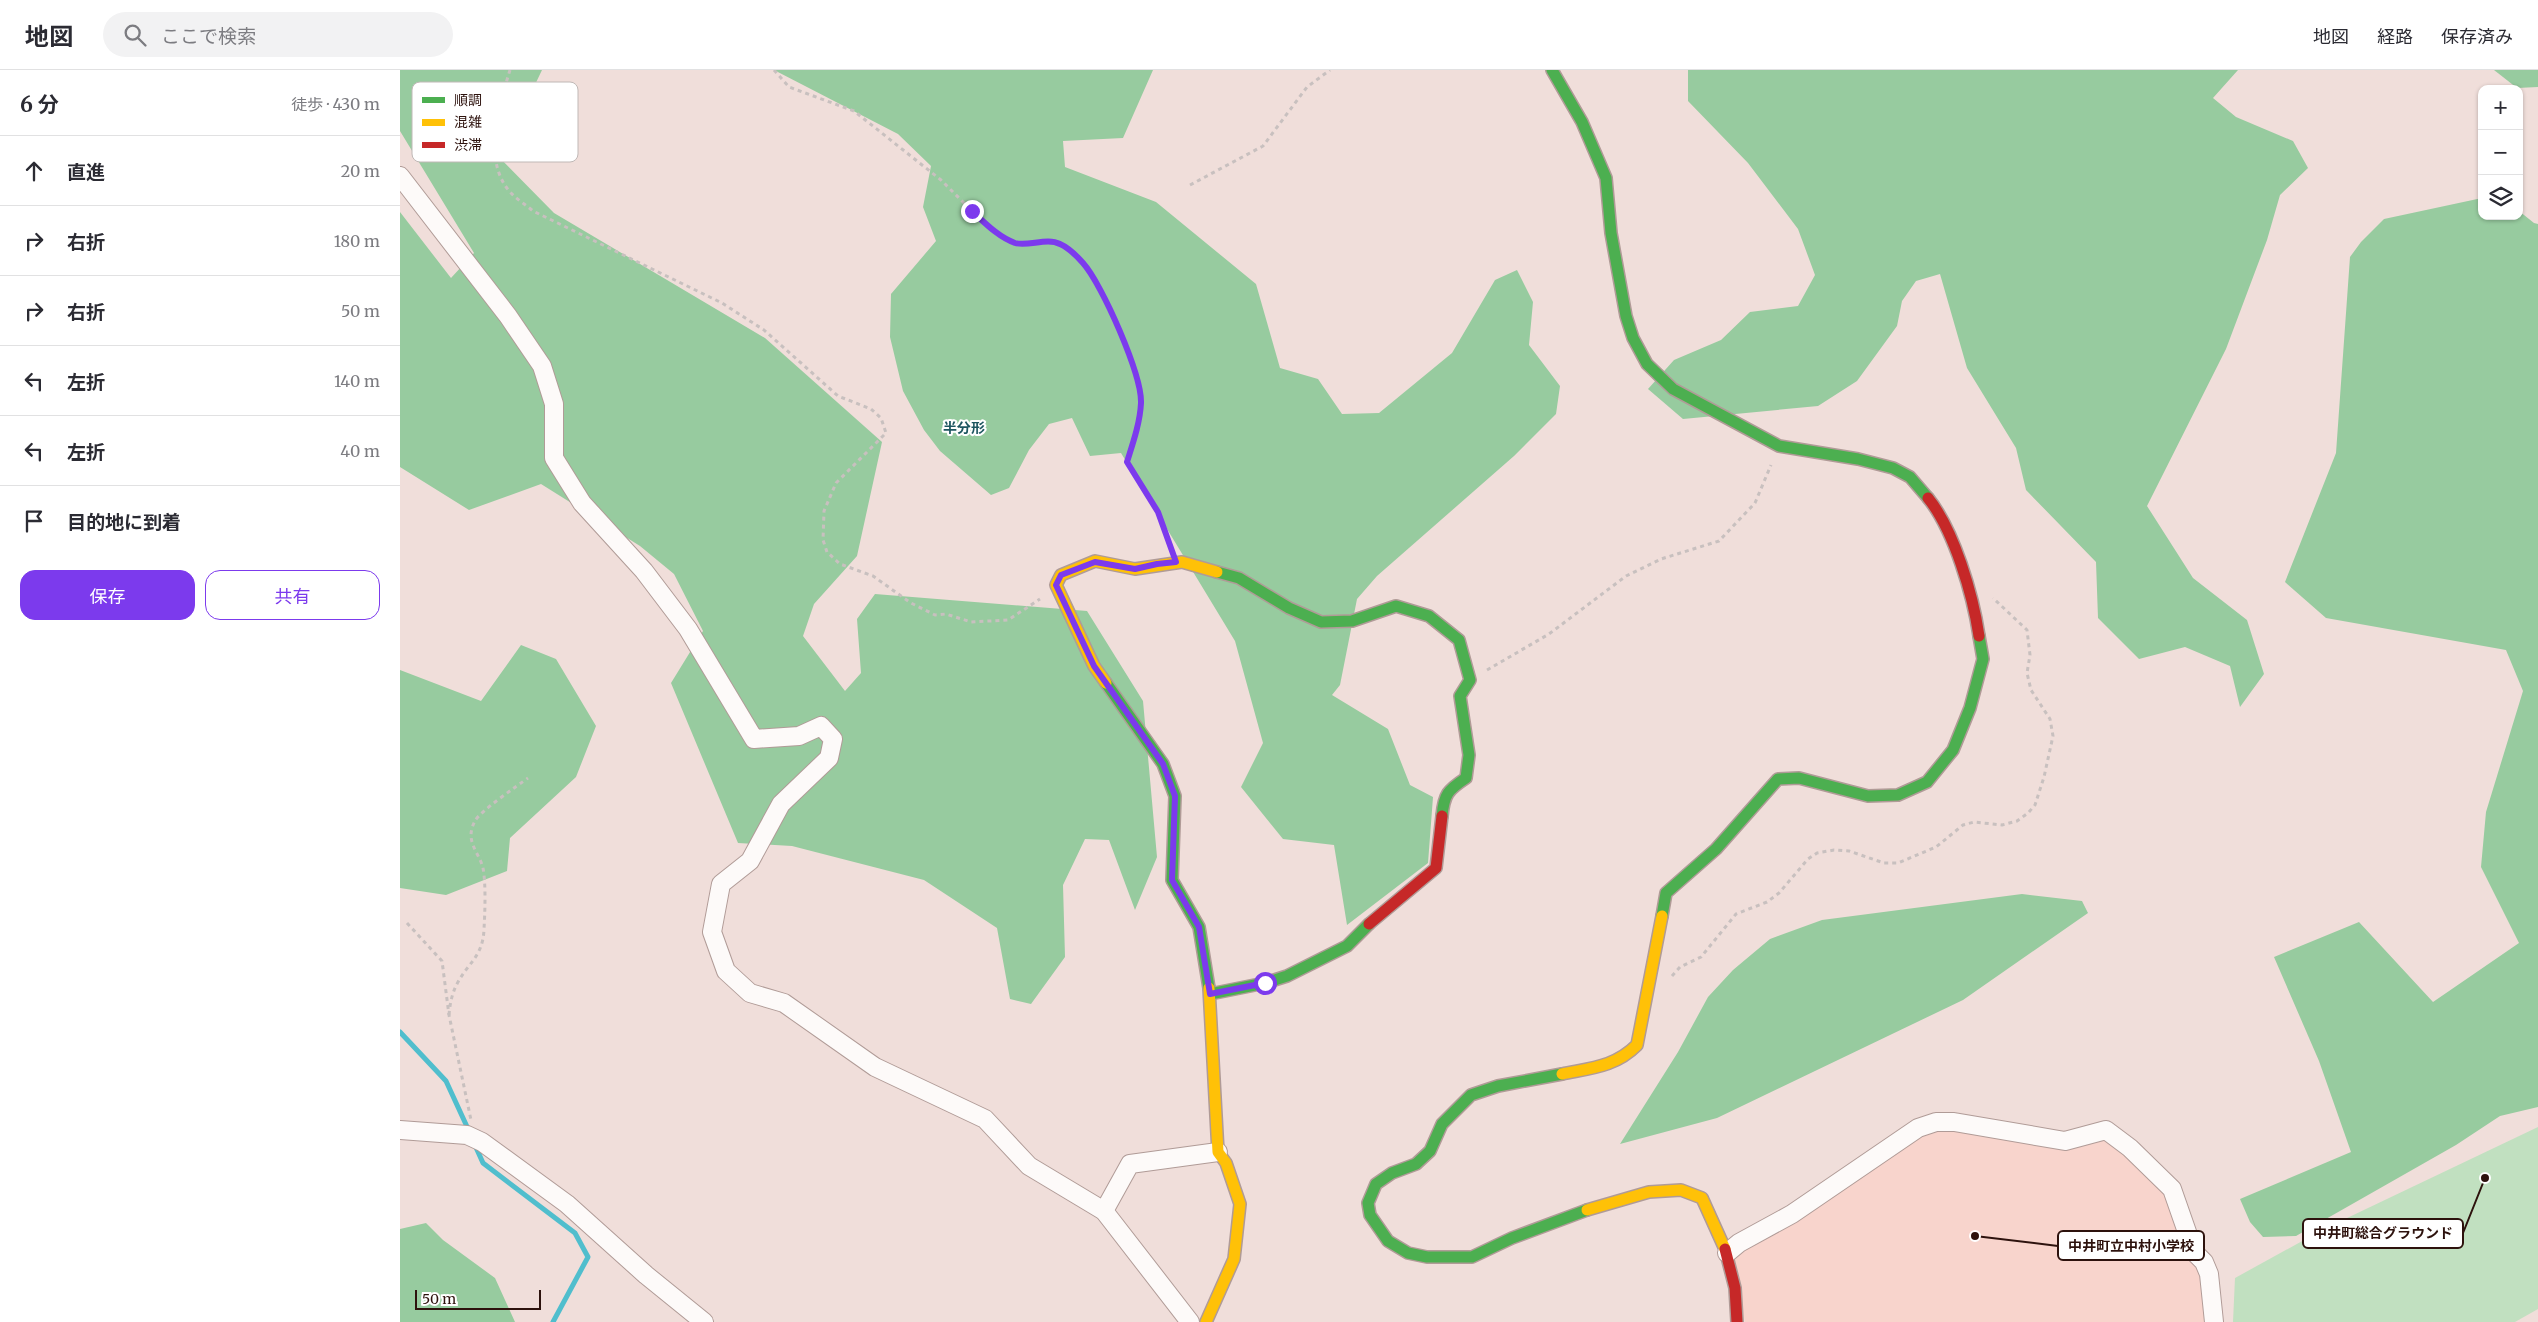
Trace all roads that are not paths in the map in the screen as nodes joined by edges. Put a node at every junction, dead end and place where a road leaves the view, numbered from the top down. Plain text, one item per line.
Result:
1 (1552, 70) edge
2 (400, 176) edge
3 (1210, 994) junction
4 (400, 1130) edge
5 (1218, 1152) junction
6 (1104, 1211) junction
7 (1727, 1253) junction
8 (704, 1322) edge
9 (1190, 1322) edge
10 (1206, 1322) edge
11 (1737, 1322) edge
12 (2214, 1322) edge

1 - 7 street
2 - 6 street
3 - 3 street
3 - 5 street
4 - 8 street
5 - 6 street
5 - 10 street
6 - 9 street
7 - 11 street
7 - 12 street

